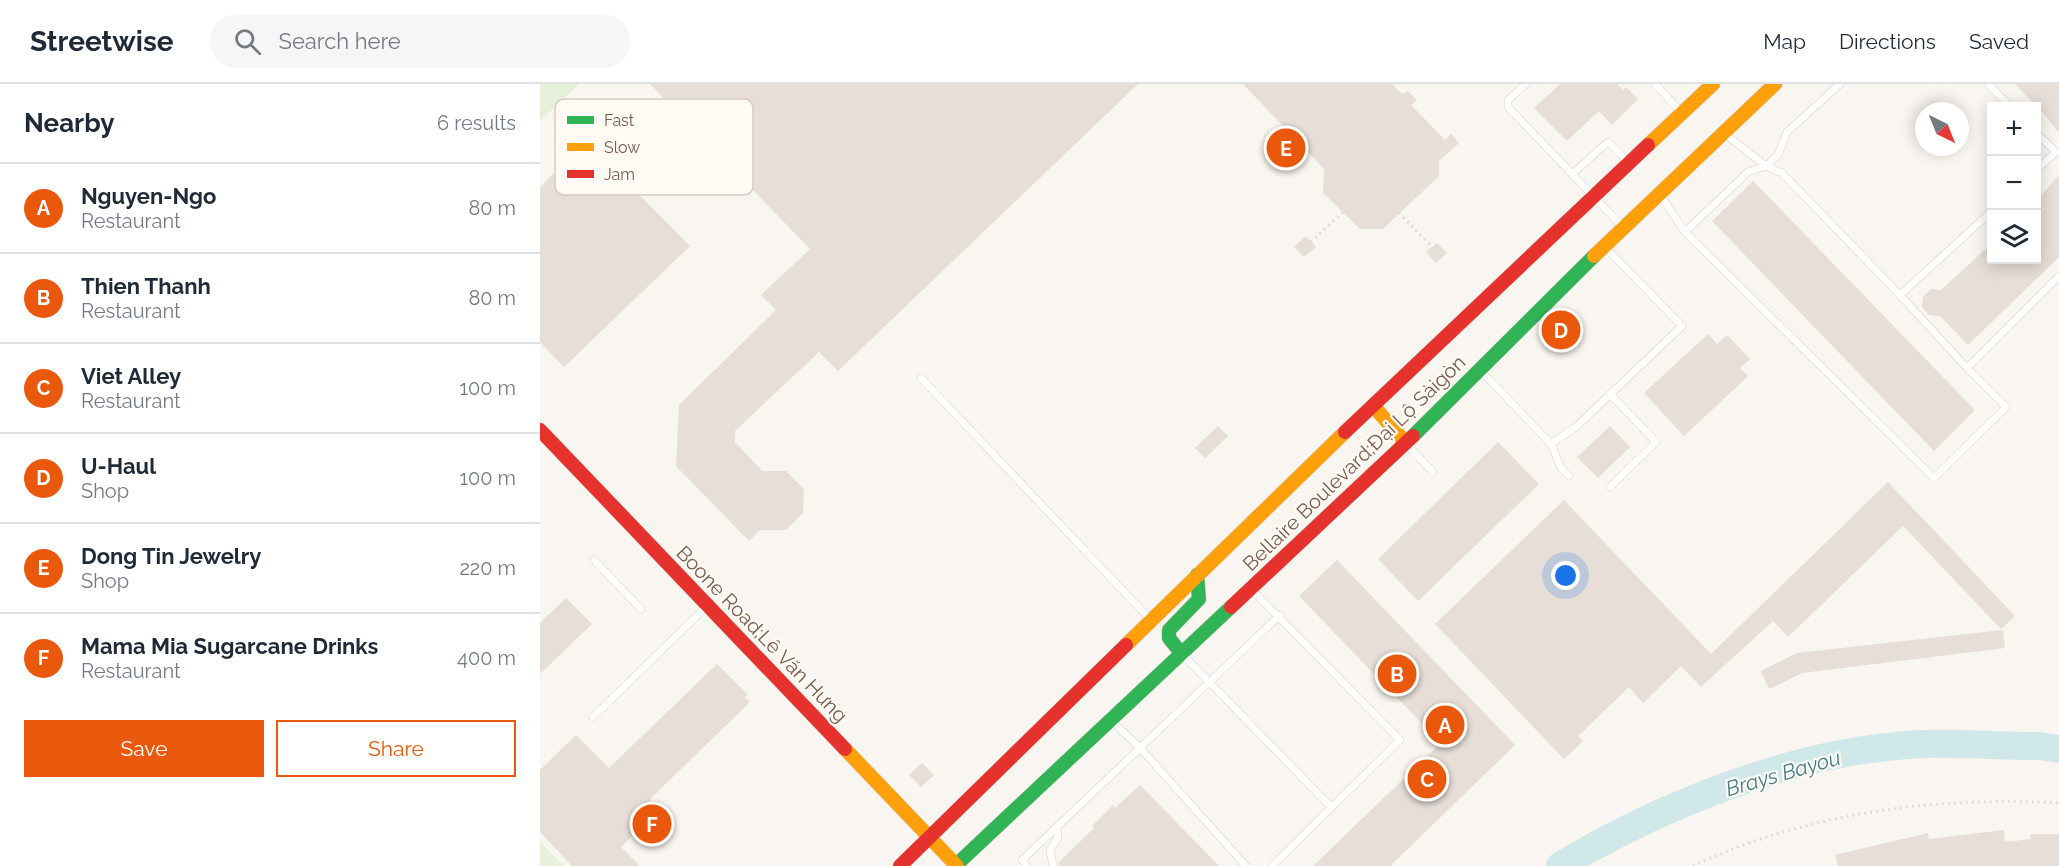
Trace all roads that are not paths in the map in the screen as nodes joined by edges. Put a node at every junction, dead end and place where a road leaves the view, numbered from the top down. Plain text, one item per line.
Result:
1 (1526, 84) edge
2 (1655, 84) edge
3 (1713, 84) edge
4 (1775, 84) edge
5 (1840, 84) edge
6 (1988, 84) edge
7 (2006, 102) edge
8 (1682, 113) junction
9 (1724, 133) junction
10 (2041, 137) edge
11 (1629, 164) junction
12 (1766, 166) junction
13 (2041, 166) edge
14 (1572, 174) junction
15 (1659, 194) junction
16 (1594, 197) junction
17 (1987, 216) edge
18 (1623, 228) junction
19 (1685, 232) junction
20 (1605, 247) junction
21 (2059, 276) edge
22 (1900, 295) junction
23 (1967, 368) junction
24 (1480, 370) junction
25 (921, 378) dead end
26 (1610, 394) junction
27 (1374, 408) junction
28 (540, 430) edge
29 (1406, 443) junction
30 (1551, 444) junction
31 (1433, 472) dead end
32 (1569, 476) dead end
33 (1610, 487) dead end
34 (594, 560) dead end
35 (1197, 575) junction
36 (1251, 588) junction
37 (708, 606) junction
38 (641, 609) dead end
39 (1280, 615) junction
40 (1152, 621) junction
41 (1181, 653) junction
42 (1210, 682) junction
43 (593, 717) dead end
44 (1110, 719) junction
45 (1141, 748) junction
46 (1331, 807) junction
47 (1057, 827) junction
48 (929, 838) junction
49 (900, 866) edge
50 (956, 866) edge
51 (1027, 866) edge
52 (1053, 866) edge
53 (1246, 866) edge
54 (1272, 866) edge

1 - 14 lane
2 - 8 lane
3 - 8 main road, Bellaire Boulevard;Đại Lộ Sàigòn
4 - 9 main road, Bellaire Boulevard;Đại Lộ Sàigòn
5 - 12 lane
6 - 7 lane
8 - 11 main road, Bellaire Boulevard;Đại Lộ Sàigòn
9 - 12 lane
9 - 15 main road, Bellaire Boulevard;Đại Lộ Sàigòn
10 - 13 lane
11 - 14 lane
11 - 16 main road, Bellaire Boulevard;Đại Lộ Sàigòn
12 - 19 lane
12 - 22 lane
14 - 16 lane
15 - 18 main road, Bellaire Boulevard;Đại Lộ Sàigòn
15 - 19 lane
16 - 18 lane
16 - 27 main road, Bellaire Boulevard;Đại Lộ Sàigòn
17 - 22 lane
18 - 20 main road, Bellaire Boulevard;Đại Lộ Sàigòn
19 - 23 lane
20 - 24 main road, Bellaire Boulevard;Đại Lộ Sàigòn
20 - 26 lane
21 - 23 lane
22 - 23 lane
24 - 29 main road, Bellaire Boulevard;Đại Lộ Sàigòn
24 - 30 lane
25 - 40 lane
26 - 30 lane
26 - 33 lane
27 - 29 main road
27 - 35 main road, Bellaire Boulevard;Đại Lộ Sàigòn
28 - 37 main road, Boone Road;Lê Văn Hưng
29 - 31 lane
29 - 36 main road, Bellaire Boulevard;Đại Lộ Sàigòn
30 - 32 lane
34 - 38 lane
35 - 40 main road, Bellaire Boulevard;Đại Lộ Sàigòn
35 - 41 main road
36 - 39 lane
36 - 41 main road, Bellaire Boulevard;Đại Lộ Sàigòn
37 - 43 lane
37 - 48 main road, Boone Road;Lê Văn Hưng
39 - 42 lane
39 - 46 lane
40 - 48 main road, Bellaire Boulevard;Đại Lộ Sàigòn
41 - 42 lane
41 - 44 main road, Bellaire Boulevard;Đại Lộ Sàigòn
42 - 45 lane
42 - 46 lane
44 - 45 lane
44 - 50 main road, Bellaire Boulevard;Đại Lộ Sàigòn
45 - 47 lane
45 - 53 lane
46 - 54 lane
47 - 51 lane
47 - 52 lane
48 - 49 main road, Bellaire Boulevard;Đại Lộ Sàigòn
48 - 50 main road, Boone Road;Lê Văn Hưng

